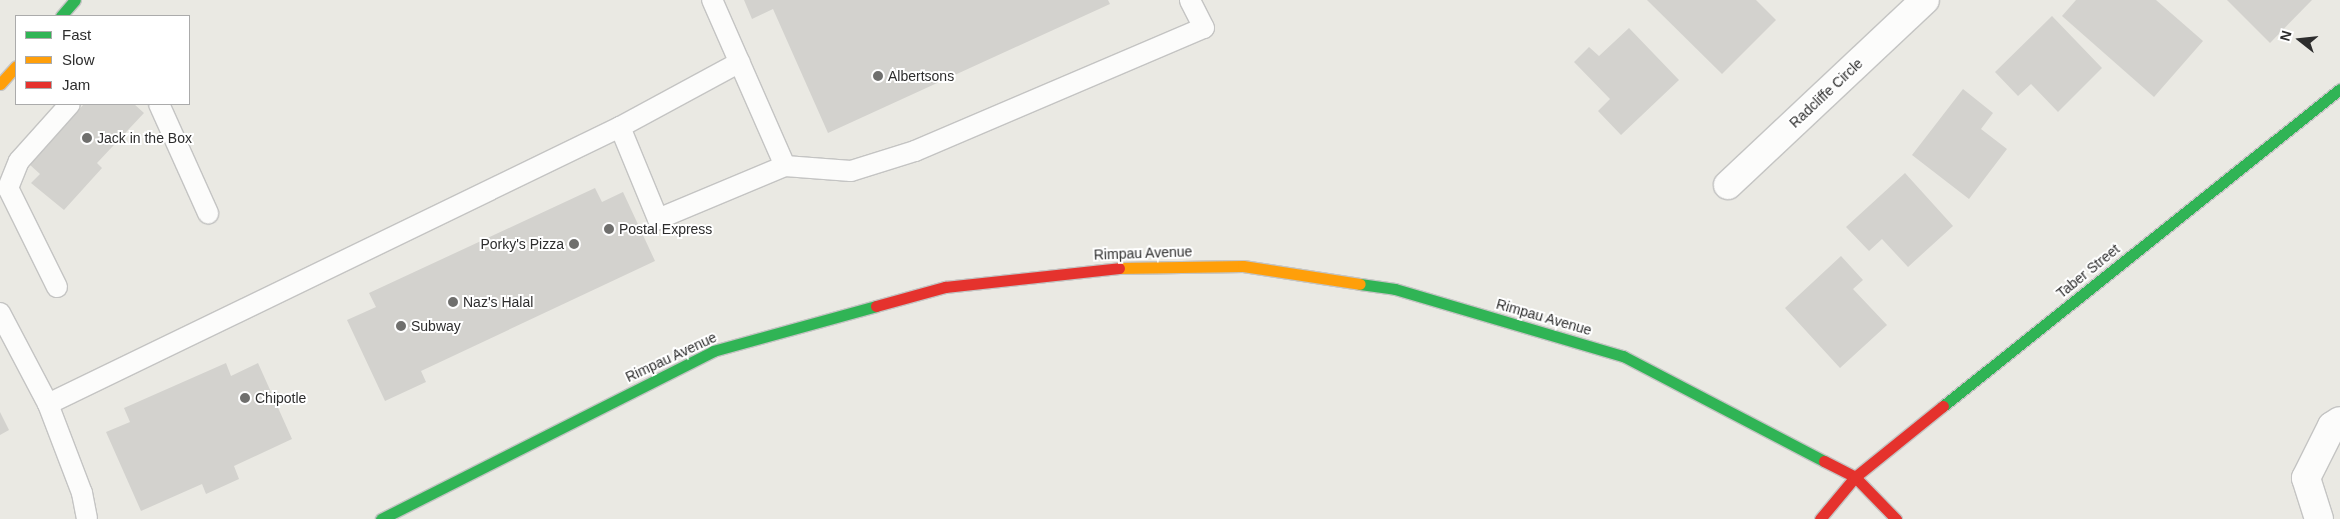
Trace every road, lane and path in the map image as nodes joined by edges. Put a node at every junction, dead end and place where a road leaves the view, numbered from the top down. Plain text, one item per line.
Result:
1 (75, 0) edge
2 (712, 0) edge
3 (1190, 0) edge
4 (1925, 0) edge
5 (62, 15) edge
6 (740, 62) junction
7 (15, 67) edge
8 (0, 84) edge
9 (2340, 89) edge
10 (69, 105) edge
11 (159, 105) edge
12 (620, 127) junction
13 (785, 166) junction
14 (1728, 185) dead end
15 (208, 213) dead end
16 (57, 287) dead end
17 (0, 313) edge
18 (48, 404) junction
19 (2340, 421) edge
20 (1854, 477) junction
21 (87, 519) edge
22 (381, 519) edge
23 (1820, 519) edge
24 (1896, 519) edge
25 (2319, 519) edge

1 - 5 main road
2 - 6 lane
3 - 13 lane
4 - 14 street, Radcliffe Circle
6 - 12 lane
6 - 13 lane
7 - 8 main road
9 - 20 main road, Taber Street
10 - 16 lane
11 - 15 lane
12 - 13 lane
12 - 18 lane
17 - 18 lane
18 - 21 lane
19 - 25 street
20 - 22 main road, Rimpau Avenue
20 - 23 main road, Taber Street
20 - 24 main road, Rimpau Avenue

